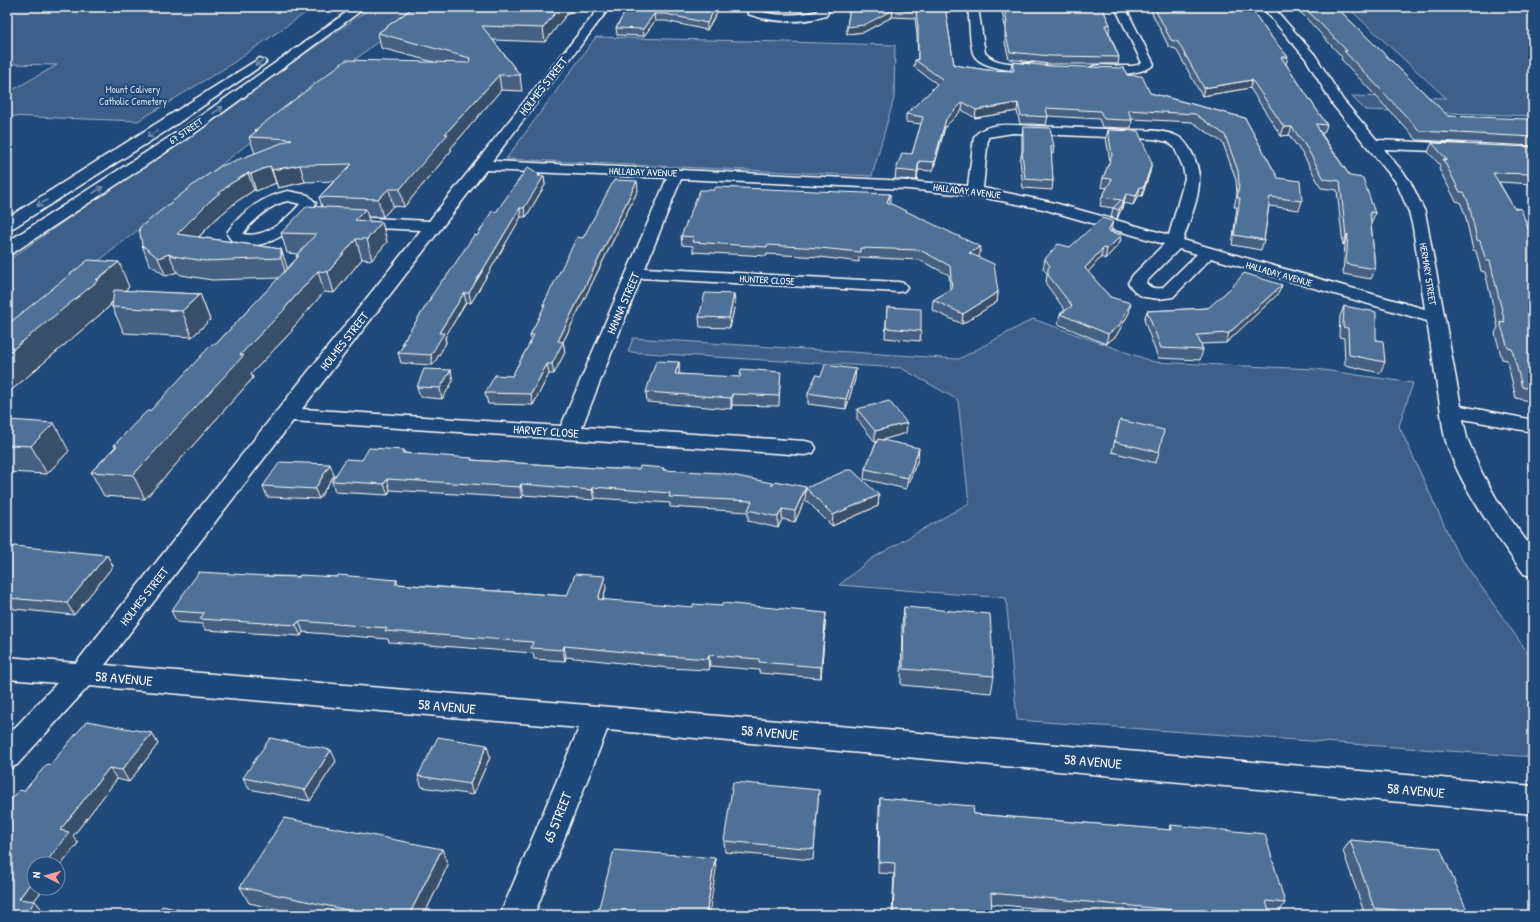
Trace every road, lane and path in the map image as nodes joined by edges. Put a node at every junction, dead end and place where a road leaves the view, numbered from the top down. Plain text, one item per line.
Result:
1 (361, 7) edge
2 (605, 7) edge
3 (751, 7) edge
4 (826, 7) edge
5 (973, 7) edge
6 (1120, 7) edge
7 (1254, 7) edge
8 (1267, 7) edge
9 (271, 55) dead end
10 (1055, 67) edge
11 (1087, 69) edge
12 (1373, 144) junction
13 (1472, 149) edge
14 (481, 165) junction
15 (676, 174) junction
16 (975, 190) junction
17 (293, 219) edge
18 (317, 220) edge
19 (341, 221) edge
20 (7, 225) edge
21 (434, 226) junction
22 (1174, 244) junction
23 (7, 249) edge
24 (1207, 253) junction
25 (635, 273) junction
26 (898, 287) dead end
27 (1436, 318) junction
28 (1450, 410) junction
29 (287, 414) junction
30 (1533, 426) edge
31 (568, 432) junction
32 (805, 448) dead end
33 (1533, 568) edge
34 (7, 668) edge
35 (82, 675) junction
36 (597, 718) junction
37 (7, 756) edge
38 (1533, 800) edge
39 (517, 915) edge

23 -> 1 street, 67 STREET
2 - 14 street, HOLMES STREET
3 - 4 street
5 - 10 street
6 - 11 street
7 - 8 street
8 - 12 street, HERMARY STREET
9 -> 20 street, 67 STREET
12 - 13 street
12 - 27 street, HERMARY STREET
14 - 15 street, HALLADAY AVENUE
14 - 21 street, HOLMES STREET
15 - 16 street, HALLADAY AVENUE
15 - 25 street, HANNA STREET
16 - 22 street, HALLADAY AVENUE
16 - 22 street
17 - 18 street
19 - 21 street
21 - 29 street, HOLMES STREET
22 - 24 street, HALLADAY AVENUE
22 - 24 street
24 - 27 street, HALLADAY AVENUE
25 - 26 street, HUNTER CLOSE
25 - 31 street, HANNA STREET
27 - 28 street, HERMARY STREET
28 - 30 street
28 - 33 street, HERMARY STREET
29 - 31 street, HARVEY CLOSE
29 - 35 street, HOLMES STREET
31 - 32 street, HARVEY CLOSE
34 - 35 street, 58 AVENUE
35 - 36 street, 58 AVENUE
35 - 37 street, HOLMES STREET
36 - 38 street, 58 AVENUE
36 - 39 street, 65 STREET

